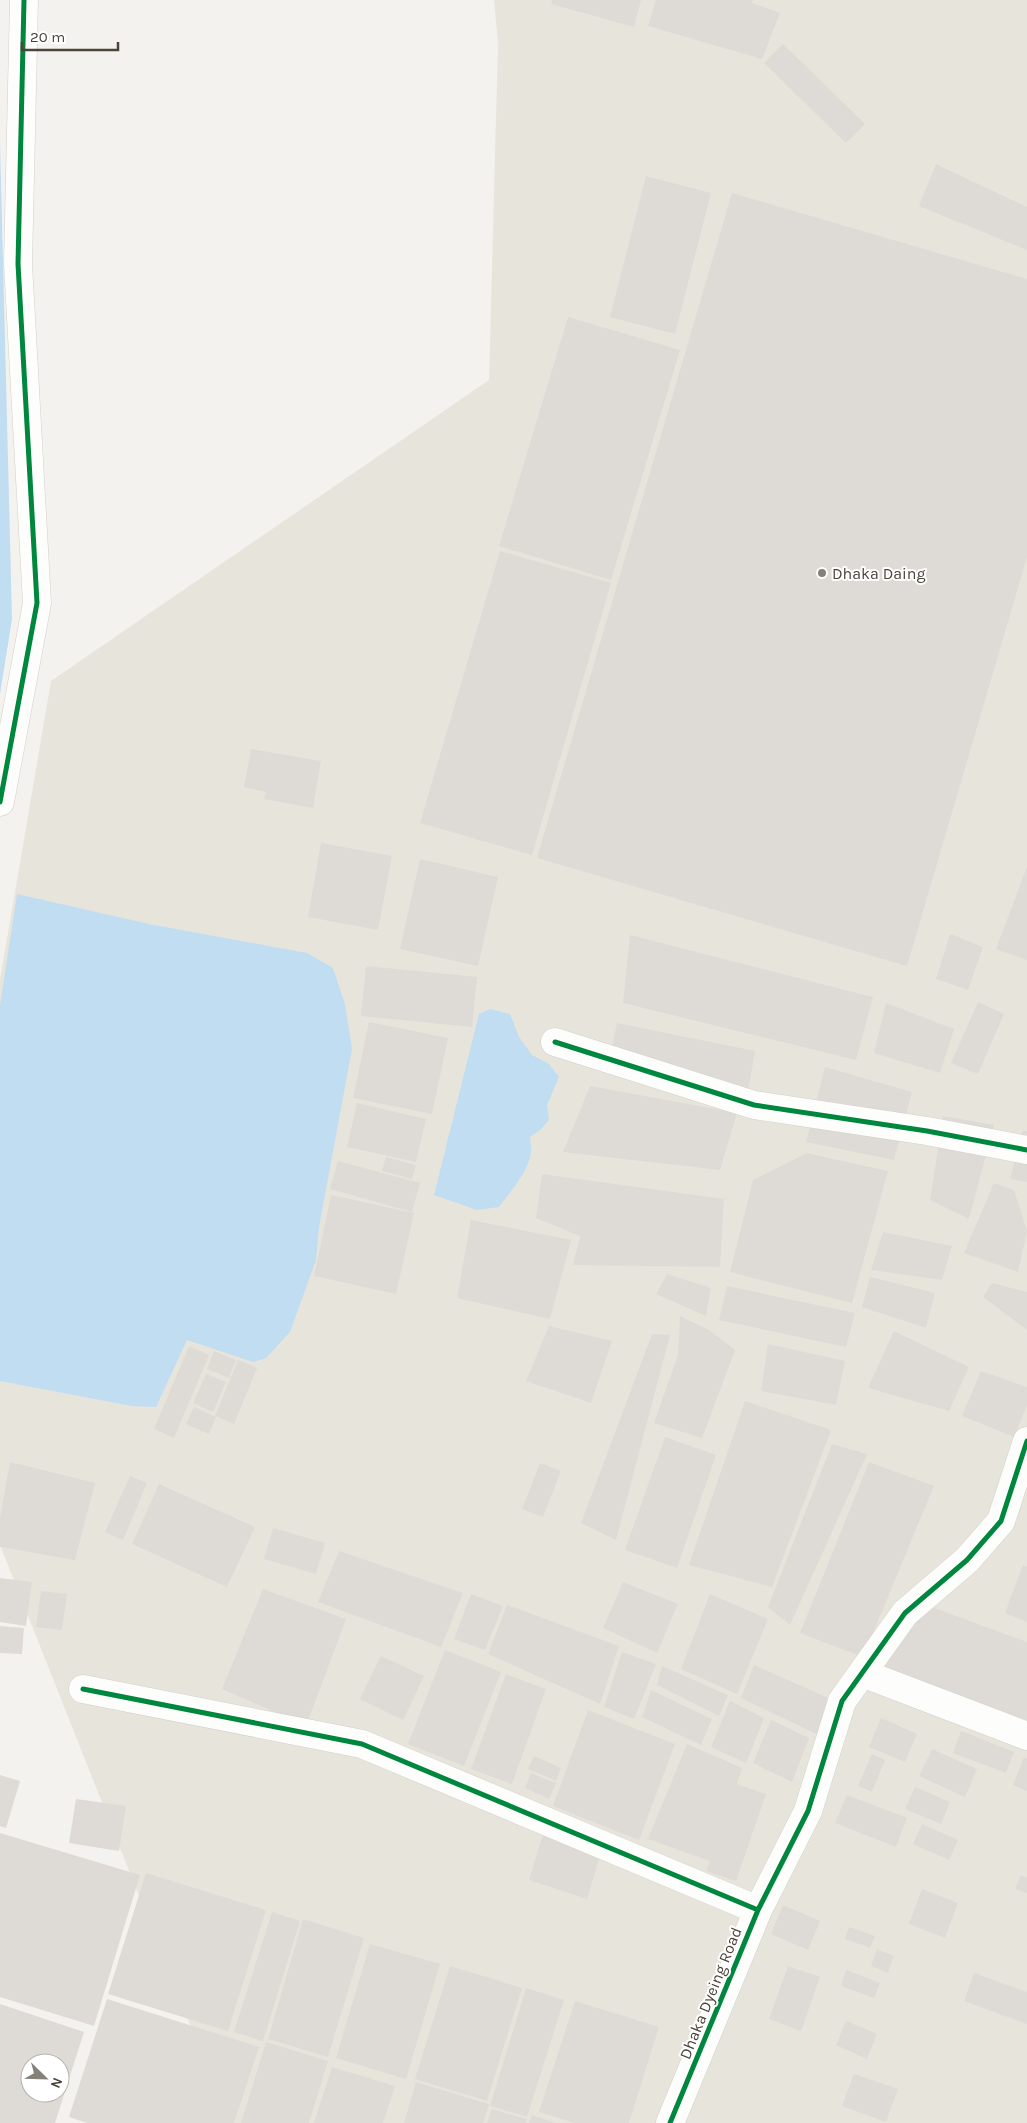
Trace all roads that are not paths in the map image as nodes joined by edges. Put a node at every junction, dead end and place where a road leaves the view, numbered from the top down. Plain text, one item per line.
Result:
1 (24, 0) edge
2 (0, 802) edge
3 (555, 1042) dead end
4 (1027, 1150) edge
5 (1027, 1441) edge
6 (862, 1673) junction
7 (83, 1689) dead end
8 (1027, 1736) edge
9 (758, 1910) junction
10 (670, 2123) edge

1 - 2 street
3 - 4 street
5 - 6 street, Dhaka Dyeing Road
6 - 8 street
6 - 9 street, Dhaka Dyeing Road
7 - 9 street
9 - 10 street, Dhaka Dyeing Road

